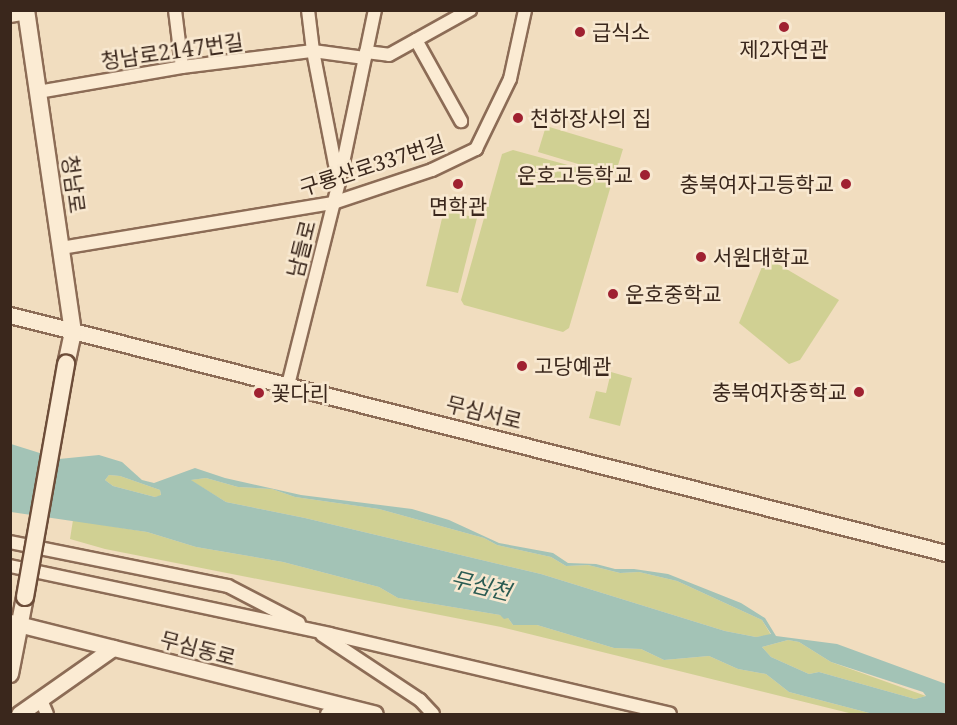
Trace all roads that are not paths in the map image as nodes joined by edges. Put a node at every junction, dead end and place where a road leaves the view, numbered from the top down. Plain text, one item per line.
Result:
1 (175, 10) edge
2 (308, 10) edge
3 (375, 10) edge
4 (470, 10) edge
5 (525, 10) edge
6 (21, 13) edge
7 (416, 40) junction
8 (313, 51) junction
9 (365, 55) junction
10 (182, 67) junction
11 (38, 92) junction
12 (461, 121) dead end
13 (339, 182) junction
14 (333, 203) junction
15 (61, 248) junction
16 (10, 315) edge
17 (73, 332) junction
18 (288, 385) junction
19 (10, 542) edge
20 (946, 553) edge
21 (10, 566) edge
22 (15, 623) edge
23 (314, 630) junction
24 (113, 648) junction
25 (10, 675) edge
26 (41, 700) junction
27 (339, 712) edge
28 (19, 714) edge
29 (47, 714) edge
30 (375, 714) edge
31 (433, 714) edge
32 (670, 714) edge

1 - 10 street
2 - 8 street
3 - 9 street, 남들로
4 - 7 street
5 - 14 street, 구룡산로337번길
6 - 11 main road, 청남로
7 - 9 street
7 - 12 street, 구룡산로337번길
8 - 9 street, 청남로2147번길
8 - 10 street, 청남로2147번길
8 - 13 street
9 - 13 street, 남들로
10 - 11 street, 청남로2147번길
11 - 15 main road, 청남로
13 - 14 street, 남들로
14 - 15 street, 구룡산로337번길
14 - 18 street, 남들로
15 - 17 main road, 청남로
16 - 17 street, 무심서로
17 - 18 street, 무심서로
17 - 22 main road, 청남로, bridge
18 - 20 street, 무심서로
19 - 23 street
21 - 23 street
22 - 24 street, 무심동로
22 - 25 main road
23 - 31 street
23 - 32 street
24 - 26 street
24 - 27 street, 무심동로
26 - 28 street
26 - 29 street
27 - 30 street, 무심동로

